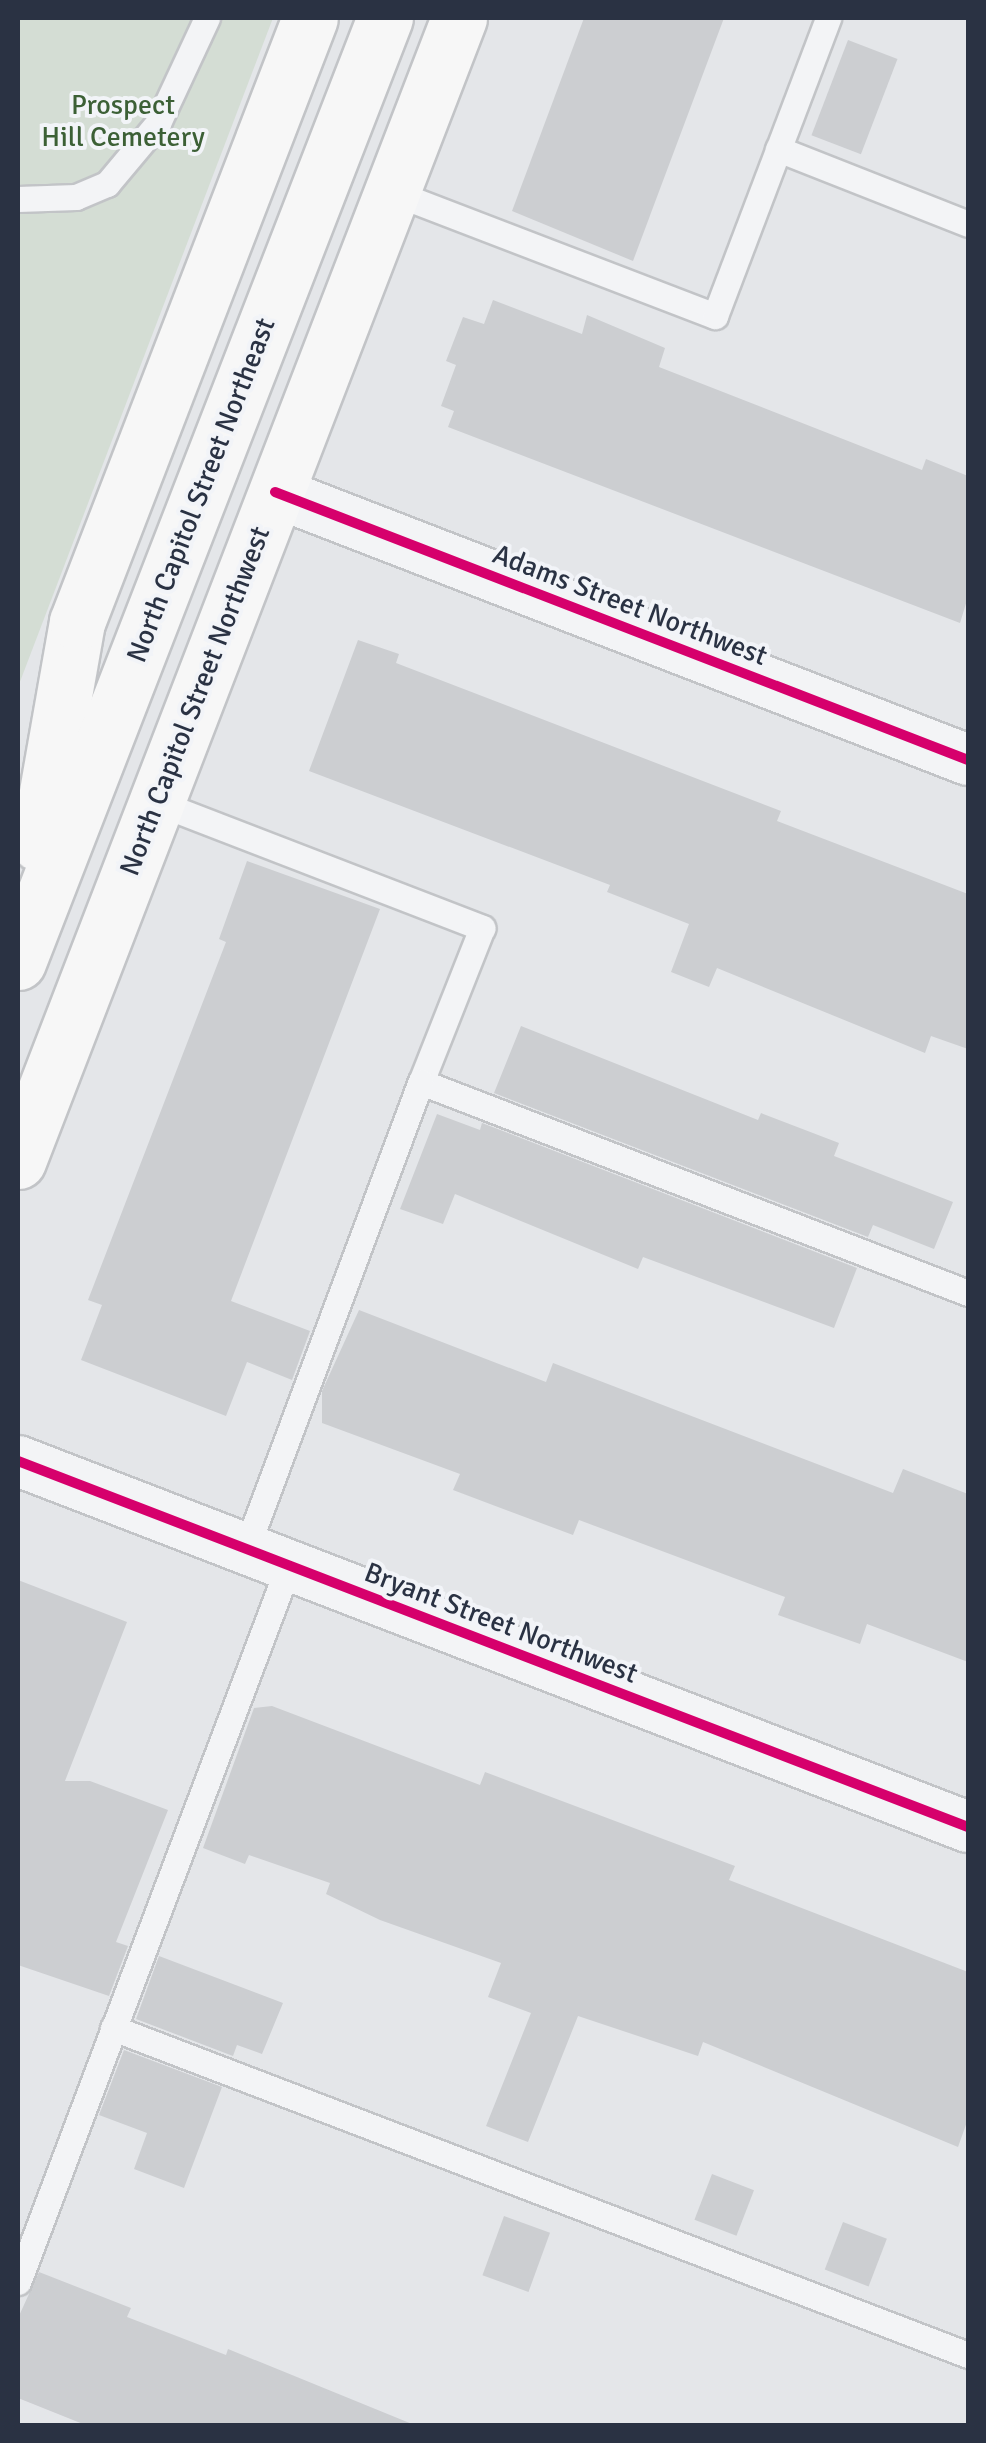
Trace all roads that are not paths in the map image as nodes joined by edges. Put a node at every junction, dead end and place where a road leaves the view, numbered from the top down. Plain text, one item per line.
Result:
1 (207, 18) edge
2 (310, 18) edge
3 (385, 18) edge
4 (459, 18) edge
5 (828, 18) edge
6 (778, 150) junction
7 (392, 192) junction
8 (18, 199) edge
9 (968, 224) edge
10 (275, 492) junction
11 (968, 760) edge
12 (156, 802) junction
13 (18, 960) edge
14 (421, 1082) junction
15 (18, 1160) edge
16 (968, 1294) edge
17 (18, 1461) edge
18 (268, 1557) junction
19 (968, 1826) edge
20 (114, 2028) junction
21 (18, 2282) edge
22 (968, 2355) edge

1 - 8 lane
2 - 13 main road, North Capitol Street Northeast
3 - 13 main road, North Capitol Street Northeast
4 - 7 main road, North Capitol Street Northwest
5 - 6 lane
6 - 7 lane
6 - 9 lane
7 - 10 main road, North Capitol Street Northwest
10 - 11 street, Adams Street Northwest
10 - 12 main road, North Capitol Street Northwest
12 - 14 lane
12 - 15 main road, North Capitol Street Northwest
14 - 16 lane
14 - 18 lane
17 - 18 street, Bryant Street Northwest
18 - 19 street, Bryant Street Northwest
18 - 20 lane
20 - 21 lane
20 - 22 lane

